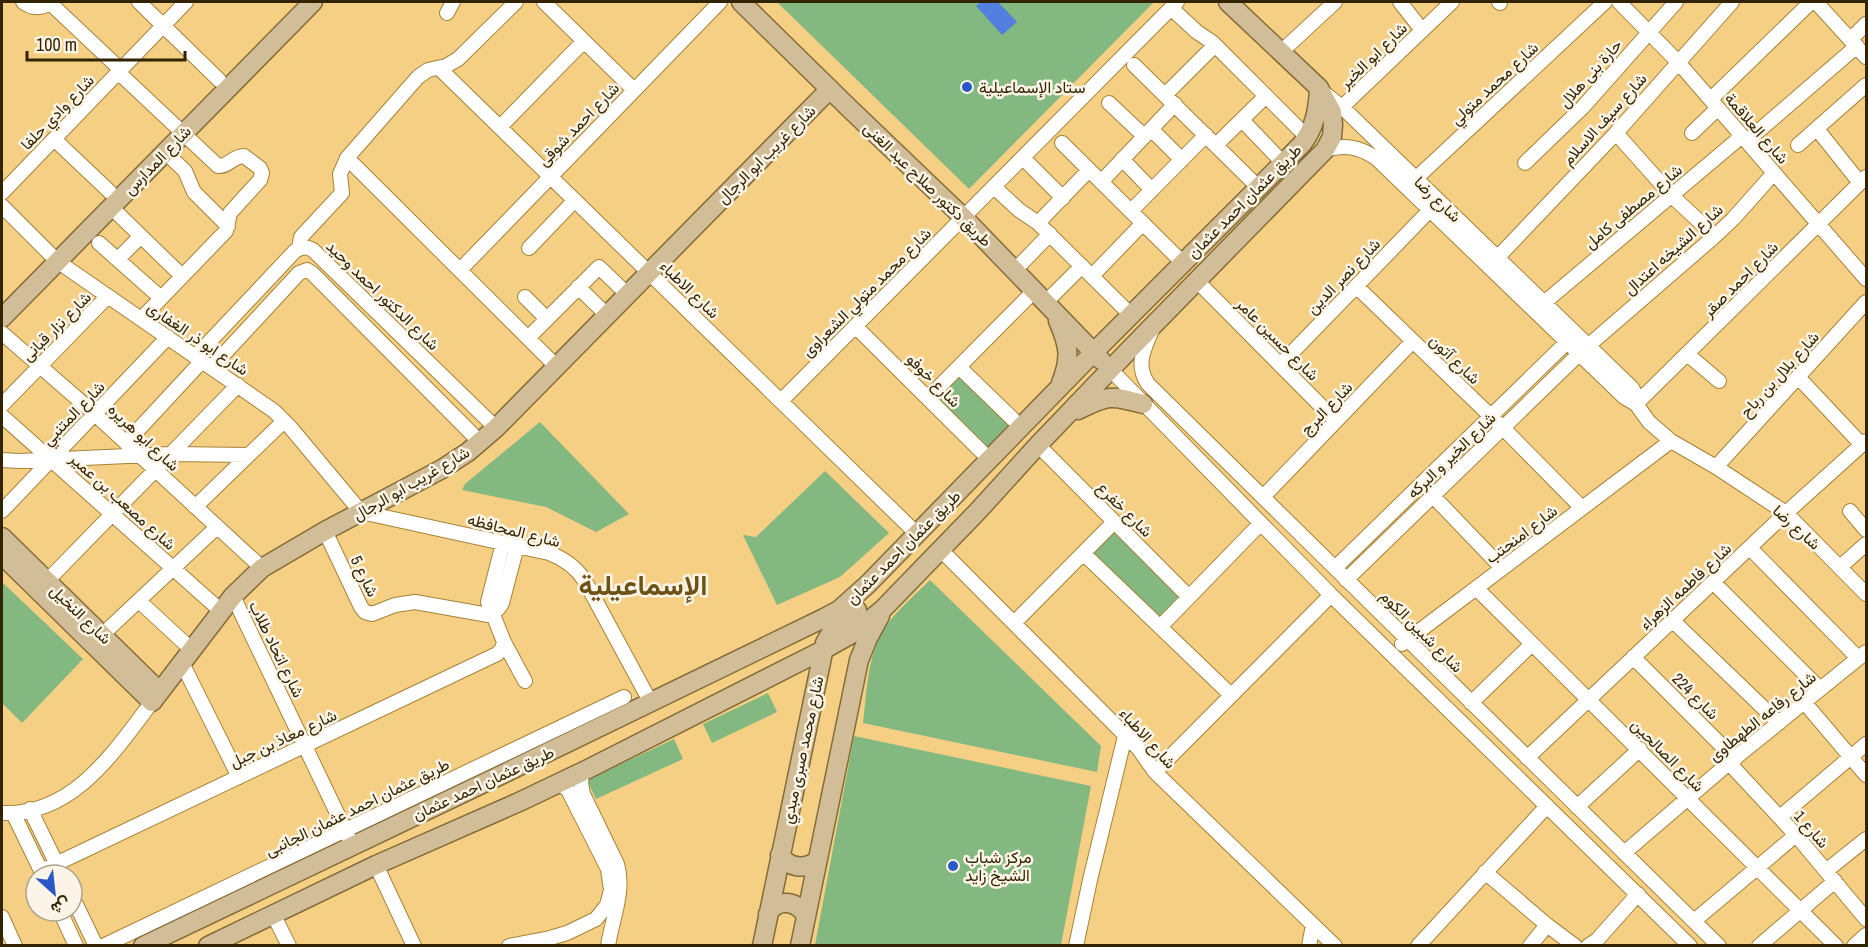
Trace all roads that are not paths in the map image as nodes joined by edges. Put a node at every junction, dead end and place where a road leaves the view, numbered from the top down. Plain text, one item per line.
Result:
1 (23, 2) edge
2 (51, 2) edge
3 (139, 2) edge
4 (186, 2) edge
5 (296, 2) edge
6 (312, 2) edge
7 (516, 2) edge
8 (544, 2) edge
9 (720, 2) edge
10 (741, 2) edge
11 (1228, 2) edge
12 (1335, 2) edge
13 (1400, 2) edge
14 (1452, 2) edge
15 (1605, 2) edge
16 (1619, 2) edge
17 (1676, 2) edge
18 (1732, 2) edge
19 (1811, 2) edge
20 (1816, 2) edge
21 (1174, 5) edge
22 (1866, 24) edge
23 (163, 25) junction
24 (1422, 30) junction
25 (1649, 32) junction
26 (584, 41) junction
27 (1854, 43) junction
28 (1215, 45) junction
29 (1281, 52) junction
30 (1866, 57) edge
31 (1678, 62) junction
32 (1134, 64) dead end
33 (439, 68) junction
34 (119, 71) junction
35 (219, 80) junction
36 (1866, 85) edge
37 (1319, 88) junction
38 (830, 89) junction
39 (634, 90) junction
40 (1266, 96) junction
41 (1170, 99) junction
42 (1109, 103) dead end
43 (1714, 103) junction
44 (1342, 107) junction
45 (1242, 120) junction
46 (500, 127) junction
47 (1817, 129) junction
48 (178, 130) junction
49 (1148, 133) junction
50 (1310, 133) junction
51 (1616, 133) junction
52 (1692, 133) dead end
53 (1744, 138) junction
54 (54, 139) junction
55 (1211, 140) junction
56 (1062, 143) dead end
57 (1329, 144) junction
58 (1798, 145) dead end
59 (165, 152) junction
60 (347, 158) junction
61 (1023, 158) junction
62 (1122, 159) junction
63 (1182, 160) junction
64 (1283, 163) junction
65 (1525, 163) dead end
66 (1089, 170) junction
67 (1774, 173) junction
68 (550, 176) junction
69 (1101, 182) junction
70 (1412, 183) junction
71 (1863, 184) edge
72 (994, 187) junction
73 (1258, 187) junction
74 (1152, 190) junction
75 (2, 193) edge
76 (1672, 196) junction
77 (1063, 198) junction
78 (111, 199) junction
79 (575, 200) junction
80 (2, 206) edge
81 (1430, 210) junction
82 (1131, 211) junction
83 (964, 218) junction
84 (1038, 223) junction
85 (1143, 223) junction
86 (1819, 224) junction
87 (228, 226) junction
88 (1050, 234) junction
89 (141, 236) junction
90 (1715, 236) junction
91 (99, 243) dead end
92 (299, 248) junction
93 (529, 248) dead end
94 (1498, 256) junction
95 (53, 258) junction
96 (118, 259) junction
97 (1183, 263) junction
98 (460, 270) junction
99 (1015, 270) junction
100 (1087, 271) junction
101 (650, 273) junction
102 (182, 276) junction
103 (1866, 279) edge
104 (1197, 281) junction
105 (1356, 286) junction
106 (578, 287) junction
107 (628, 295) junction
108 (108, 296) junction
109 (525, 297) dead end
110 (161, 298) junction
111 (1044, 300) junction
112 (1545, 302) junction
113 (1866, 302) edge
114 (2, 303) edge
115 (607, 315) junction
116 (1131, 315) junction
117 (2, 318) edge
118 (141, 319) junction
119 (547, 319) junction
120 (1155, 324) junction
121 (855, 326) junction
122 (2, 333) edge
123 (168, 337) junction
124 (528, 338) junction
125 (1413, 341) junction
126 (1567, 342) junction
127 (1098, 348) junction
128 (1130, 350) junction
129 (1584, 350) junction
130 (1687, 354) junction
131 (203, 361) junction
132 (1280, 365) junction
133 (40, 366) junction
134 (557, 367) junction
135 (959, 367) junction
136 (1111, 370) junction
137 (1798, 377) junction
138 (1719, 381) dead end
139 (238, 385) junction
140 (1059, 387) junction
141 (929, 398) junction
142 (781, 401) junction
143 (1143, 404) junction
144 (2, 405) edge
145 (1636, 405) junction
146 (95, 414) junction
147 (2, 416) edge
148 (1491, 416) junction
149 (1066, 417) junction
150 (284, 421) junction
151 (1336, 421) junction
152 (1021, 427) junction
153 (496, 428) junction
154 (1503, 428) junction
155 (1671, 441) junction
156 (480, 442) junction
157 (126, 443) junction
158 (1864, 443) edge
159 (1038, 445) junction
160 (171, 453) junction
161 (140, 455) junction
162 (249, 455) junction
163 (51, 459) junction
164 (989, 459) junction
165 (2, 460) edge
166 (1716, 467) junction
167 (155, 470) junction
168 (958, 491) junction
169 (1432, 496) junction
170 (1263, 497) junction
171 (195, 507) junction
172 (1582, 508) junction
173 (2, 511) edge
174 (978, 511) junction
175 (1850, 511) dead end
176 (361, 512) junction
177 (1786, 513) junction
178 (112, 514) junction
179 (1114, 522) junction
180 (1260, 525) junction
181 (217, 527) junction
182 (1866, 530) edge
183 (325, 531) junction
184 (917, 534) junction
185 (2, 537) edge
186 (503, 543) junction
187 (1866, 544) edge
188 (517, 546) junction
189 (1750, 548) junction
190 (941, 550) junction
191 (1084, 554) junction
192 (2, 555) edge
193 (1840, 567) junction
194 (173, 568) junction
195 (262, 568) junction
196 (1335, 568) junction
197 (1503, 568) junction
198 (879, 573) junction
199 (1346, 580) junction
200 (47, 581) junction
201 (1713, 582) junction
202 (1476, 588) junction
203 (1866, 594) edge
204 (1331, 595) junction
205 (233, 596) junction
206 (1189, 597) junction
207 (139, 601) junction
208 (882, 610) junction
209 (221, 611) junction
210 (493, 614) junction
211 (1672, 620) junction
212 (1014, 623) junction
213 (1160, 627) junction
214 (102, 635) junction
215 (1408, 640) junction
216 (504, 642) junction
217 (1532, 644) junction
218 (824, 650) junction
219 (1390, 652) junction
220 (1862, 655) edge
221 (187, 656) junction
222 (1633, 657) junction
223 (525, 681) dead end
224 (1820, 689) junction
225 (1231, 695) junction
226 (156, 697) junction
227 (624, 697) dead end
228 (1588, 699) junction
229 (1804, 702) junction
230 (651, 703) junction
231 (1471, 703) junction
232 (1779, 723) junction
233 (1125, 736) junction
234 (1866, 744) edge
235 (305, 746) junction
236 (557, 748) junction
237 (1640, 749) junction
238 (1851, 757) junction
239 (1527, 758) junction
240 (1732, 761) junction
241 (1155, 772) junction
242 (506, 773) junction
243 (1866, 775) edge
244 (239, 777) junction
245 (570, 778) junction
246 (1688, 798) junction
247 (519, 802) junction
248 (1547, 806) junction
249 (1577, 807) junction
250 (30, 809) junction
251 (5, 813) edge
252 (1780, 817) junction
253 (1796, 835) junction
254 (349, 838) junction
255 (1866, 839) edge
256 (1624, 853) junction
257 (780, 855) junction
258 (817, 861) junction
259 (36, 863) edge
260 (56, 863) edge
261 (71, 863) edge
262 (376, 865) junction
263 (1758, 867) junction
264 (287, 868) junction
265 (1485, 872) junction
266 (1831, 876) junction
267 (1638, 894) junction
268 (612, 907) junction
269 (1800, 910) junction
270 (273, 914) junction
271 (768, 914) junction
272 (2, 916) edge
273 (806, 916) junction
274 (1866, 919) edge
275 (84, 920) edge
276 (1694, 921) junction
277 (66, 923) edge
278 (1313, 925) junction
279 (1547, 925) junction
280 (1866, 935) edge
281 (533, 943) edge
282 (15, 945) edge
283 (76, 945) edge
284 (96, 945) edge
285 (103, 945) edge
286 (143, 945) edge
287 (208, 945) edge
288 (289, 945) edge
289 (414, 945) edge
290 (509, 945) edge
291 (608, 945) edge
292 (762, 945) edge
293 (800, 945) edge
294 (1076, 945) edge
295 (1309, 945) edge
296 (1335, 945) edge
297 (1418, 945) edge
298 (1530, 945) edge
299 (1575, 945) edge
300 (1588, 945) edge
301 (1690, 945) edge
302 (1719, 945) edge
303 (1759, 945) edge
304 (1836, 945) edge
305 (1854, 945) edge

1 - 2 street
2 - 34 street
3 - 23 street
4 - 23 street, شارع وادي حلفا
5 - 35 main road, شارع المدارس
6 - 48 main road, شارع المدارس
7 - 33 street
8 - 26 street
9 - 39 street, شارع احمد شوقى
10 - 38 main road, طريق دكتور صلاح عبد الغنى
11 - 29 main road, شارع رضا
12 - 29 street
13 - 24 street
14 - 24 street, شارع ابو الخير
15 - 70 street, شارع محمد متولي
16 - 25 street, شارع العلاقمة
17 - 25 street, حارة بنى هلال
18 - 31 street, شارع سيف الاسلام
19 - 43 street
20 - 27 street
21 - 28 street
21 - 61 street, شارع محمد متولي الشعراوى
22 - 27 street, شارع مصطفى كامل
23 - 34 street, شارع وادي حلفا
23 - 35 street
24 - 44 street, شارع ابو الخير
25 - 31 street, شارع العلاقمة
25 - 65 street, حارة بنى هلال
26 - 39 street
26 - 46 street
27 - 30 street
27 - 53 street, شارع مصطفى كامل
28 - 40 street
28 - 41 street
29 - 37 main road, شارع رضا
31 - 43 street, شارع العلاقمة
31 - 51 street, شارع سيف الاسلام
32 - 41 street
33 - 46 street, شارع الاطباء
33 - 60 street
34 - 48 street
34 - 54 street, شارع وادي حلفا
35 - 48 main road, شارع المدارس
36 - 47 street
37 - 44 street, شارع رضا
37 - 50 main road, طريق عثمان احمد عثمان
37 - 57 main road
38 - 83 main road, طريق دكتور صلاح عبد الغنى
38 - 101 main road, شارع غريب ابو الرجال
39 - 68 street, شارع احمد شوقى
40 - 45 street
40 - 50 street
41 - 49 street
41 - 55 street
42 - 49 street
43 - 52 street
43 - 53 street, شارع العلاقمة
44 - 70 street, شارع رضا
45 - 55 street
45 - 64 street
46 - 68 street, شارع الاطباء
47 - 58 street
47 - 71 street
48 - 59 main road, شارع المدارس
48 - 78 main road, شارع المدارس
48 - 87 street
49 - 62 street
49 - 63 street
50 - 57 main road
50 - 64 main road, طريق عثمان احمد عثمان
51 - 76 street
51 - 94 street, شارع سيف الاسلام
53 - 67 street, شارع العلاقمة
53 - 76 street, شارع مصطفى كامل
54 - 75 street, شارع وادي حلفا
54 - 78 street
55 - 63 street
55 - 73 street
56 - 66 street
57 - 70 street, شارع رضا
57 - 104 main road, طريق عثمان احمد عثمان
59 - 78 main road, شارع المدارس
59 - 87 street
60 - 92 street
60 - 98 street
61 - 72 street, شارع محمد متولي الشعراوى
61 - 77 street
62 - 69 street
62 - 74 street
63 - 74 street
64 - 73 main road, طريق عثمان احمد عثمان
66 - 69 street
66 - 77 street
67 - 86 street, شارع العلاقمة
67 - 90 street, شارع الشيخه اعتدال
68 - 79 street, شارع الاطباء
68 - 98 street, شارع احمد شوقى
69 - 82 street
70 - 81 street, شارع رضا
70 - 94 street, شارع رضا
71 - 86 street, شارع احمد صقر
72 - 83 street, شارع محمد متولي الشعراوى
72 - 84 street
73 - 97 main road, طريق عثمان احمد عثمان
74 - 82 street
76 - 90 street
76 - 112 street, شارع مصطفى كامل
77 - 84 street
78 - 89 street
78 - 95 main road, شارع المدارس
79 - 93 street
79 - 101 street, شارع الاطباء
80 - 95 street, شارع ابو ذر الغفارى
81 - 105 street, شارع نصر الدين
81 - 126 street, شارع رضا
82 - 85 street
83 - 99 main road, طريق دكتور صلاح عبد الغنى
83 - 121 street, شارع محمد متولي الشعراوى
84 - 88 street
85 - 97 street
85 - 100 street
86 - 103 street, شارع العلاقمة
86 - 130 street, شارع احمد صقر
87 - 102 street
88 - 99 street
88 - 100 street
89 - 96 street
89 - 102 street
90 - 129 street, شارع الشيخه اعتدال
91 - 96 street
92 - 131 street, شارع الدكتور احمد وحيد
92 - 153 street, شارع الدكتور احمد وحيد
94 - 112 street, شارع رضا
95 - 108 street, شارع ابو ذر الغفارى
95 - 114 main road, شارع المدارس
95 - 117 main road, شارع المدارس
96 - 110 street
97 - 116 main road, طريق عثمان احمد عثمان
98 - 124 street
99 - 111 main road, طريق دكتور صلاح عبد الغنى
100 - 111 street
100 - 116 street
101 - 107 main road, شارع غريب ابو الرجال
101 - 142 street, شارع الاطباء
102 - 110 street
104 - 120 main road, طريق عثمان احمد عثمان
104 - 132 street, شارع حسين عامر
105 - 125 street, شارع آتون
105 - 132 street, شارع نصر الدين
106 - 107 street
106 - 115 street
106 - 119 street
107 - 115 main road, شارع غريب ابو الرجال
108 - 118 street, شارع ابو ذر الغفارى
108 - 133 street, شارع نزار قبانى
109 - 119 street
110 - 118 street
111 - 127 main road, طريق دكتور صلاح عبد الغنى
111 - 135 street
111 - 140 main road
112 - 129 street, شارع رضا
113 - 137 street, شارع بلال بن رباح
115 - 134 main road, شارع غريب ابو الرجال
116 - 127 main road, طريق عثمان احمد عثمان
118 - 123 street, شارع ابو ذر الغفارى
119 - 124 street
120 - 128 main road, طريق عثمان احمد عثمان
120 - 170 street, شارع شبين الكوم
121 - 141 street, شارع خوفو
121 - 142 street, شارع محمد متولي الشعراوى
122 - 133 street, شارع ابو هريره
123 - 131 street, شارع ابو ذر الغفارى
123 - 146 street, شارع المتنبي
124 - 134 street
125 - 148 street, شارع آتون
125 - 151 street, شارع البرج
126 - 129 street, شارع رضا
126 - 148 street, شارع الخير و البركه
127 - 128 main road
127 - 136 main road
127 - 140 main road, طريق عثمان احمد عثمان
128 - 136 main road, طريق عثمان احمد عثمان
129 - 145 street, شارع رضا
129 - 154 street, شارع الخير و البركه
130 - 138 street
130 - 145 street, شارع احمد صقر
131 - 139 street, شارع ابو ذر الغفارى
131 - 156 street, شارع الدكتور احمد وحيد
131 - 157 street
132 - 151 street, شارع حسين عامر
133 - 144 street, شارع نزار قبانى
133 - 146 street, شارع ابو هريره
134 - 153 main road, شارع غريب ابو الرجال
135 - 141 street
135 - 152 street
136 - 143 street
136 - 149 main road, طريق عثمان احمد عثمان
137 - 158 street
137 - 166 street, شارع بلال بن رباح
139 - 150 street, شارع ابو ذر الغفارى
139 - 160 street
140 - 152 main road, طريق عثمان احمد عثمان
141 - 164 street, شارع خوفو
142 - 184 street, شارع الاطباء
143 - 149 main road
143 - 180 street
145 - 155 street, شارع رضا
146 - 157 street, شارع ابو هريره
146 - 163 street, شارع المتنبي
147 - 163 street, شارع مصعب بن عمير
148 - 154 street, شارع آتون
148 - 196 street, شارع الخير و البركه
149 - 159 main road, طريق عثمان احمد عثمان
150 - 162 street
150 - 176 street, شارع ابو ذر الغفارى
151 - 170 street, شارع البرج
152 - 164 main road, طريق عثمان احمد عثمان
153 - 156 main road, شارع غريب ابو الرجال
154 - 169 street, شارع الخير و البركه
154 - 172 street, شارع آتون
155 - 166 street, شارع رضا
155 - 172 street, شارع امنحتب
156 - 176 main road, شارع غريب ابو الرجال
157 - 161 street, شارع ابو هريره
158 - 177 street, شارع فاطمه الزهراء
159 - 174 main road, طريق عثمان احمد عثمان
159 - 179 street, شارع خفرع
160 - 161 street
160 - 162 street
160 - 167 street
161 - 163 street
161 - 167 street, شارع ابو هريره
162 - 171 street
163 - 165 street
163 - 173 street, شارع المتنبي
163 - 178 street, شارع مصعب بن عمير
164 - 168 main road, طريق عثمان احمد عثمان
166 - 177 street, شارع رضا
167 - 171 street, شارع ابو هريره
167 - 178 street
168 - 174 main road
168 - 184 main road, طريق عثمان احمد عثمان
169 - 197 street
169 - 199 street, شارع الخير و البركه
170 - 196 street, شارع شبين الكوم
171 - 181 street, شارع ابو هريره
172 - 197 street, شارع امنحتب
174 - 190 main road, طريق عثمان احمد عثمان
175 - 182 street
176 - 183 main road, شارع غريب ابو الرجال
176 - 186 street, شارع المحافظه
177 - 189 street, شارع فاطمه الزهراء
177 - 193 street, شارع رضا
178 - 194 street, شارع مصعب بن عمير
178 - 200 street
179 - 191 street
179 - 206 street, شارع خفرع
180 - 204 street
180 - 206 street
181 - 194 street
181 - 195 street, شارع ابو هريره
183 - 195 main road, شارع غريب ابو الرجال
183 - 210 street, شارع 5
184 - 198 main road, طريق عثمان احمد عثمان
185 - 200 main road, شارع النخيل
186 - 188 street, شارع المحافظه
186 - 210 street
187 - 193 street
188 - 210 street
188 - 230 street, شارع المحافظه
189 - 201 street, شارع فاطمه الزهراء
189 - 220 street
190 - 208 main road, طريق عثمان احمد عثمان
190 - 212 street, شارع الاطباء
191 - 212 street
191 - 213 street
192 - 226 main road, شارع النخيل
193 - 203 street, شارع رضا
194 - 207 street
194 - 209 street, شارع مصعب بن عمير
195 - 205 main road, شارع غريب ابو الرجال
196 - 199 street, شارع شبين الكوم
197 - 202 street, شارع امنحتب
198 - 218 main road, شارع محمد صبرى مبدي
198 - 230 main road, طريق عثمان احمد عثمان
199 - 215 street, شارع شبين الكوم
200 - 214 main road, شارع النخيل
201 - 211 street, شارع فاطمه الزهراء
201 - 224 street
202 - 215 street, شارع امنحتب
202 - 217 street, شارع الصالحين
204 - 219 street
204 - 225 street
205 - 209 main road, شارع غريب ابو الرجال
205 - 235 street, شارع اتحاد طلاب
206 - 213 street
207 - 214 street
207 - 221 street
208 - 218 main road, طريق عثمان احمد عثمان
208 - 258 main road
209 - 221 main road, شارع غريب ابو الرجال
210 - 216 street
211 - 222 street, شارع فاطمه الزهراء
211 - 232 street
212 - 233 street, شارع الاطباء
213 - 225 street
214 - 226 main road, شارع النخيل
215 - 219 street, شارع امنحتب
215 - 231 street, شارع شبين الكوم
216 - 223 street
216 - 235 street, شارع معاذ بن جبل
217 - 228 street, شارع الصالحين
217 - 231 street
218 - 245 main road, طريق عثمان احمد عثمان
218 - 257 main road, شارع محمد صبرى مبدي
219 - 248 street
220 - 224 street, شارع رفاعه الطهطاوى
221 - 226 main road, شارع غريب ابو الرجال
221 - 244 street
222 - 228 street, شارع فاطمه الزهراء
222 - 240 street, شارع 224
224 - 229 street, شارع رفاعه الطهطاوى
225 - 241 street
226 - 250 street, شارع غريب ابو الرجال
227 - 254 street, طريق عثمان احمد عثمان الجانبى
228 - 237 street, شارع الصالحين
228 - 239 street, شارع فاطمه الزهراء
229 - 232 street, شارع رفاعه الطهطاوى
229 - 238 street
230 - 236 main road, طريق عثمان احمد عثمان
231 - 239 street, شارع شبين الكوم
232 - 240 street, شارع رفاعه الطهطاوى
233 - 241 street, شارع الاطباء
233 - 294 street
234 - 238 street
235 - 244 street, شارع معاذ بن جبل
235 - 254 street, شارع اتحاد طلاب
236 - 242 main road, طريق عثمان احمد عثمان
236 - 245 main road
237 - 246 street, شارع الصالحين
237 - 249 street
238 - 243 street
238 - 252 street
239 - 249 street, شارع شبين الكوم
240 - 246 street, شارع رفاعه الطهطاوى
240 - 252 street, شارع 1
241 - 278 street, شارع الاطباء
242 - 247 main road
242 - 254 main road, طريق عثمان احمد عثمان
244 - 261 street, شارع معاذ بن جبل
245 - 247 main road, طريق عثمان احمد عثمان
245 - 268 street
245 - 268 street
246 - 256 street, شارع رفاعه الطهطاوى
246 - 263 street, شارع الصالحين
247 - 262 main road, طريق عثمان احمد عثمان
248 - 265 street
248 - 267 street
249 - 256 street, شارع شبين الكوم
250 - 251 street, شارع غريب ابو الرجال
250 - 260 street
251 - 259 street
252 - 253 street, شارع 1
253 - 263 street
253 - 266 street, شارع 1
254 - 264 main road, طريق عثمان احمد عثمان
255 - 266 street
256 - 276 street, شارع شبين الكوم
257 - 258 main road
257 - 271 main road, شارع محمد صبرى مبدي
258 - 273 main road
262 - 270 main road, طريق عثمان احمد عثمان
262 - 289 street
263 - 269 street, شارع الصالحين
263 - 276 street
264 - 285 street, طريق عثمان احمد عثمان الجانبى
264 - 286 main road, طريق عثمان احمد عثمان
265 - 279 street
265 - 297 street
266 - 269 street
266 - 274 street, شارع 1
267 - 300 street
267 - 301 street
268 - 281 street
268 - 291 street
269 - 303 street
269 - 304 street, شارع الصالحين
270 - 287 main road, طريق عثمان احمد عثمان
270 - 288 street
271 - 273 main road
271 - 292 main road, شارع محمد صبرى مبدي
272 - 282 street
273 - 293 main road
275 - 284 street
276 - 302 street, شارع شبين الكوم
277 - 283 street
278 - 295 street
278 - 296 street, شارع الاطباء
279 - 298 street
279 - 299 street
280 - 305 street
281 - 290 street

